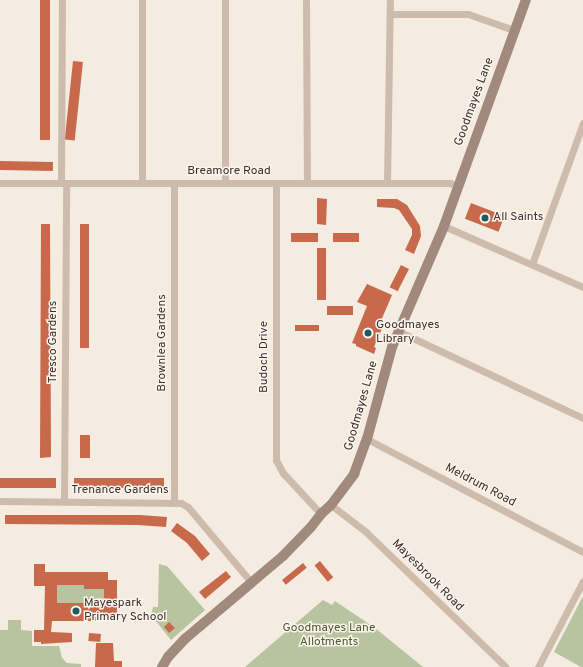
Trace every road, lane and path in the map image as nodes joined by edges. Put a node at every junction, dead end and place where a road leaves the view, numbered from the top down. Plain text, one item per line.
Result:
1 (62, 0) edge
2 (142, 0) edge
3 (225, 0) edge
4 (306, 0) edge
5 (390, 0) edge
6 (526, 0) edge
7 (390, 14) junction
8 (514, 30) junction
9 (583, 123) edge
10 (0, 183) edge
11 (63, 183) junction
12 (142, 183) junction
13 (174, 183) junction
14 (225, 183) junction
15 (276, 183) junction
16 (307, 183) junction
17 (387, 183) junction
18 (458, 186) junction
19 (444, 226) junction
20 (532, 264) junction
21 (583, 287) edge
22 (398, 331) junction
23 (583, 418) edge
24 (367, 439) junction
25 (0, 501) edge
26 (64, 501) junction
27 (174, 502) junction
28 (331, 505) junction
29 (321, 514) junction
30 (583, 552) edge
31 (583, 581) edge
32 (251, 582) junction
33 (162, 667) edge
34 (506, 667) edge
35 (538, 667) edge

1 - 11 street, Tresco Gardens
2 - 12 street
3 - 14 street
4 - 16 street
5 - 7 street
6 - 8 main road, Goodmayes Lane
7 - 8 street
7 - 17 street
8 - 18 main road, Goodmayes Lane
9 - 20 street
10 - 11 street, Breamore Road
11 - 12 street, Breamore Road
11 - 26 street, Tresco Gardens
12 - 13 street, Breamore Road
13 - 14 street, Breamore Road
13 - 27 street, Brownlea Gardens
14 - 15 street, Breamore Road
15 - 16 street, Breamore Road
15 - 29 street, Budoch Drive
16 - 17 street, Breamore Road
17 - 18 street, Breamore Road
18 - 19 main road, Goodmayes Lane
19 - 20 street
19 - 22 main road, Goodmayes Lane
20 - 21 street
22 - 23 street
22 - 24 main road, Goodmayes Lane
24 - 28 main road, Goodmayes Lane
24 - 30 street, Meldrum Road
25 - 26 street, Trenance Gardens
26 - 27 street, Trenance Gardens
27 - 32 street, Trenance Gardens
28 - 29 main road, Goodmayes Lane
28 - 34 street, Mayesbrook Road
29 - 32 main road, Goodmayes Lane
31 - 35 street
32 - 33 main road, Goodmayes Lane

